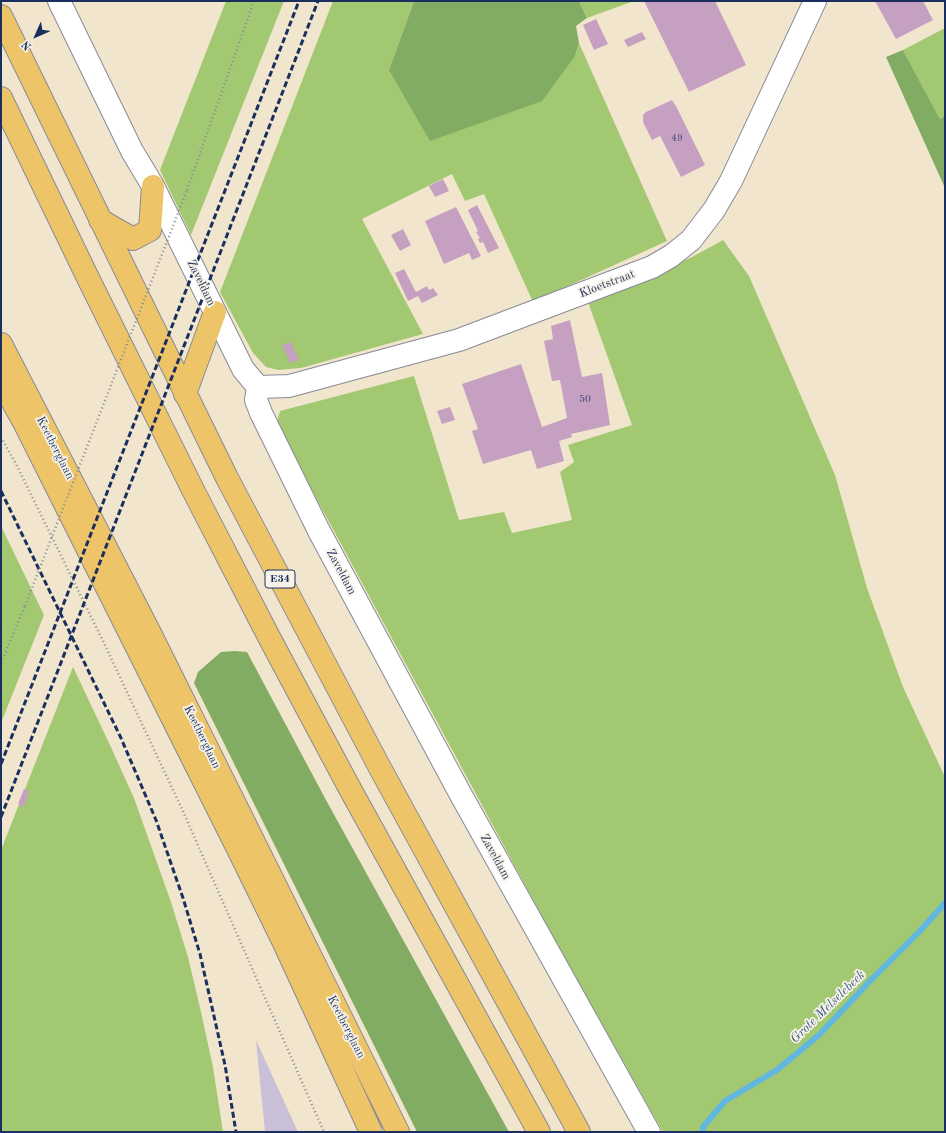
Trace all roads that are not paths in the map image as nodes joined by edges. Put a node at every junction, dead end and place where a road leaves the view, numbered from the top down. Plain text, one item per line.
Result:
1 (59, 1) edge
2 (815, 1) edge
3 (1, 16) edge
4 (1, 98) edge
5 (153, 186) junction
6 (100, 220) junction
7 (215, 312) junction
8 (1, 344) edge
9 (1, 380) edge
10 (258, 388) junction
11 (185, 394) junction
12 (1, 396) edge
13 (25, 424) junction
14 (371, 1132) edge
15 (398, 1132) edge
16 (539, 1132) edge
17 (579, 1132) edge
18 (648, 1132) edge

1 - 5 street, Zaveldam
2 - 10 street, Kloetstraat
3 - 6 main road, E34
4 - 16 main road
5 - 6 main road
5 - 7 street, Zaveldam
6 - 11 main road, E34
7 - 10 street, Zaveldam
7 - 11 main road
8 - 15 main road, Keetberglaan
9 - 13 main road, Keetberglaan
10 - 18 street, Zaveldam
11 - 17 main road, E34
12 - 13 street
13 - 14 main road, Keetberglaan

